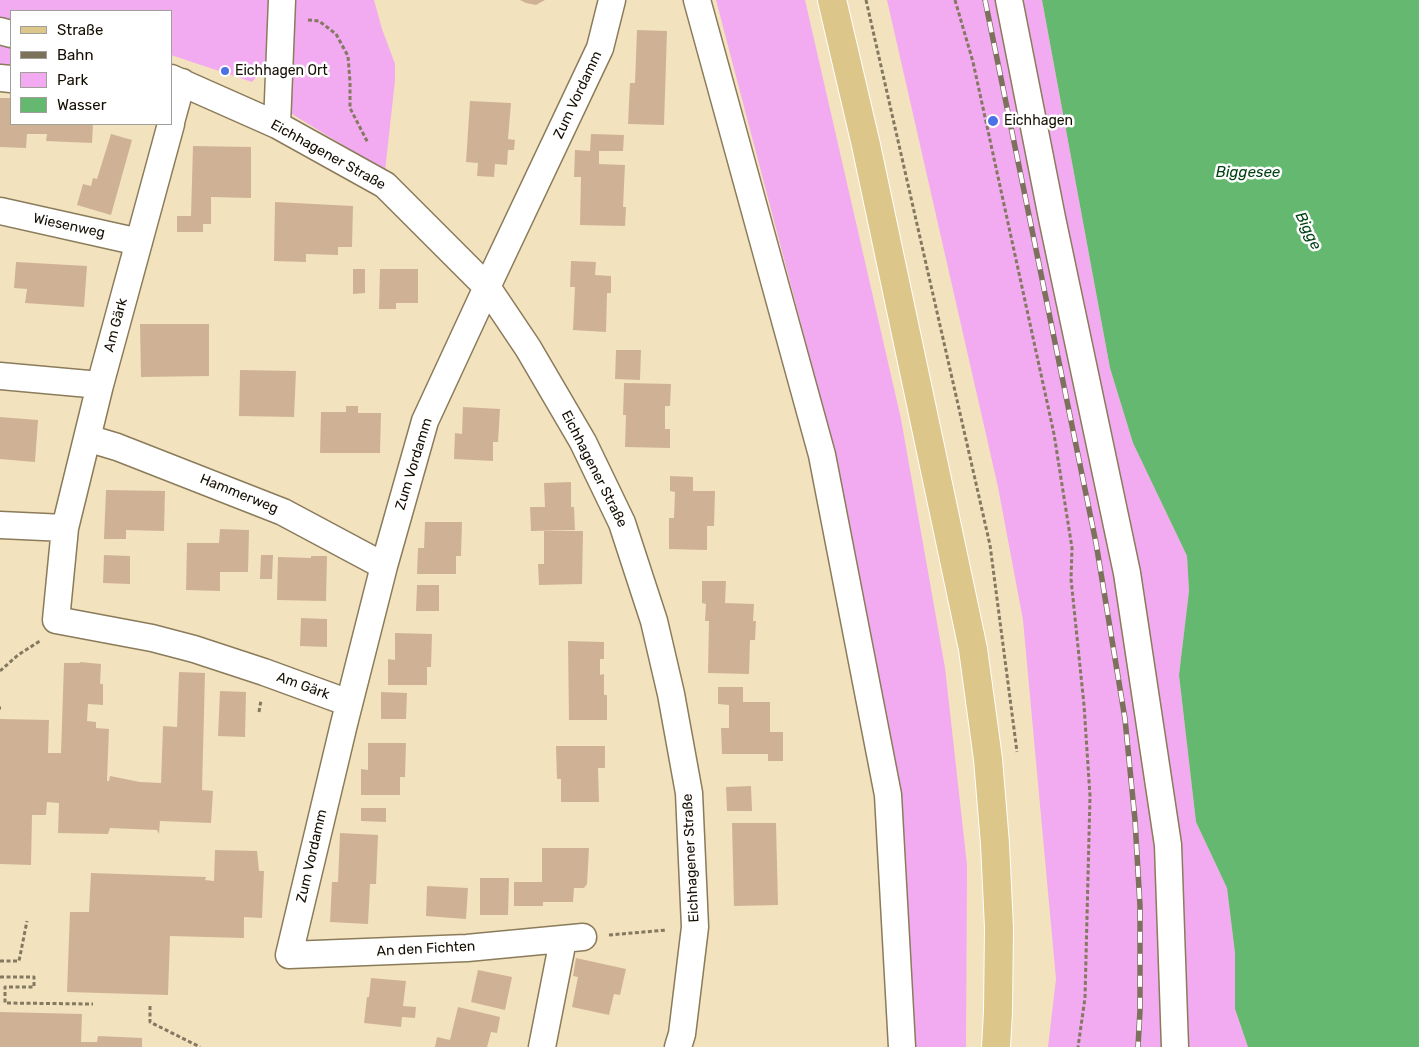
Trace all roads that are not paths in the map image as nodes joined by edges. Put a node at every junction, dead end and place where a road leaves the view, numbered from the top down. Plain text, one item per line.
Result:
1 (612, 0) edge
2 (697, 0) edge
3 (832, 0) edge
4 (1009, 0) edge
5 (282, 9) edge
6 (177, 80) edge
7 (172, 116) edge
8 (170, 125) edge
9 (277, 125) junction
10 (0, 211) edge
11 (138, 242) junction
12 (486, 287) junction
13 (0, 376) edge
14 (100, 385) junction
15 (87, 438) junction
16 (0, 525) edge
17 (65, 528) junction
18 (384, 566) junction
19 (349, 703) junction
20 (289, 955) joint
21 (542, 1047) edge
22 (678, 1047) edge
23 (902, 1047) edge
24 (996, 1047) edge
25 (1175, 1047) edge

1 - 12 street, Zum Vordamm
2 - 23 street
3 - 24 main road
4 - 25 street
5 - 9 street
6 - 7 street, Am Gärk
6 - 9 street, Eichhagener Straße
8 - 11 street, Am Gärk
9 - 12 street, Eichhagener Straße
10 - 11 street, Wiesenweg
11 - 14 street, Am Gärk
12 - 18 street, Zum Vordamm
12 - 22 street, Eichhagener Straße
13 - 14 street
14 - 15 street, Am Gärk
15 - 17 street, Am Gärk
15 - 18 street, Hammerweg
16 - 17 street
17 - 19 street, Am Gärk
18 - 19 street, Zum Vordamm
19 - 20 street, Zum Vordamm
20 - 21 street, An den Fichten

